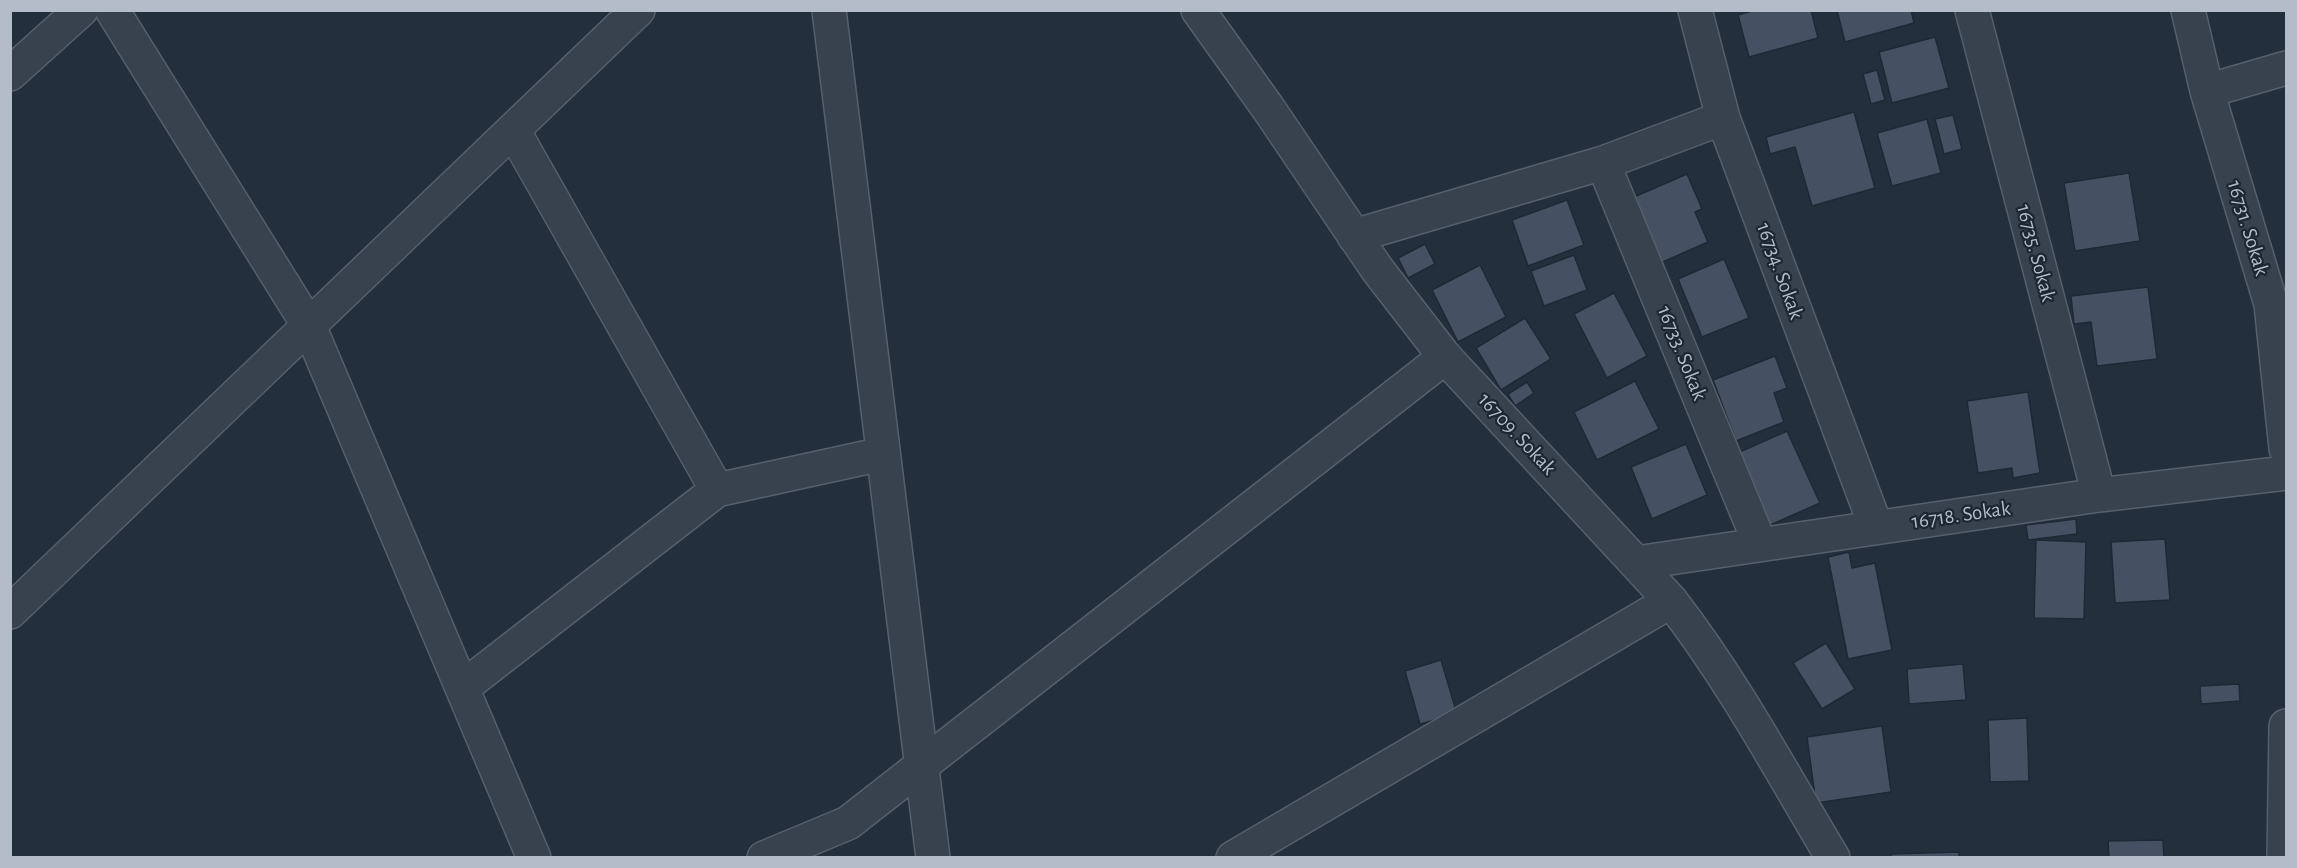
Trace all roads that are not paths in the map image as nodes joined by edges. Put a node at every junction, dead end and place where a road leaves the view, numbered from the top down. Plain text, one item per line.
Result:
1 (81, 10) edge
2 (112, 10) edge
3 (638, 10) edge
4 (828, 10) edge
5 (1198, 10) edge
6 (1695, 10) edge
7 (1972, 10) edge
8 (2188, 10) edge
9 (2286, 68) edge
10 (10, 74) edge
11 (2207, 91) junction
12 (1723, 118) junction
13 (513, 130) junction
14 (1603, 163) junction
15 (1354, 236) junction
16 (2279, 302) edge
17 (309, 326) junction
18 (1445, 357) junction
19 (2286, 449) edge
20 (882, 454) junction
21 (2286, 473) edge
22 (717, 490) junction
23 (2099, 495) junction
24 (1875, 527) junction
25 (1760, 544) junction
26 (1636, 562) junction
27 (1671, 601) junction
28 (10, 612) edge
29 (462, 687) junction
30 (2286, 726) edge
31 (921, 765) junction
32 (534, 858) edge
33 (764, 858) edge
34 (933, 858) edge
35 (1233, 858) edge
36 (1833, 858) edge
37 (2284, 858) edge

1 - 10 street
2 - 17 street
3 - 13 street
4 - 20 street
5 - 15 street, 16709. Sokak
6 - 12 street, 16734. Sokak
7 - 23 street, 16735. Sokak
8 - 11 street, 16731. Sokak
9 - 11 street
11 - 16 street, 16731. Sokak
12 - 14 street
12 - 24 street, 16734. Sokak
13 - 17 street
13 - 22 street
14 - 15 street
14 - 25 street, 16733. Sokak
15 - 18 street, 16709. Sokak
16 - 19 street, 16731. Sokak
17 - 28 street
17 - 29 street
18 - 26 street, 16709. Sokak
18 - 31 street
20 - 22 street
20 - 31 street
21 - 23 street, 16718. Sokak
22 - 29 street
23 - 24 street, 16718. Sokak
24 - 25 street, 16718. Sokak
25 - 26 street, 16718. Sokak
26 - 27 street, 16709. Sokak
27 - 35 street
27 - 36 street, 16709. Sokak
29 - 32 street
30 - 37 street
31 - 33 street
31 - 34 street

